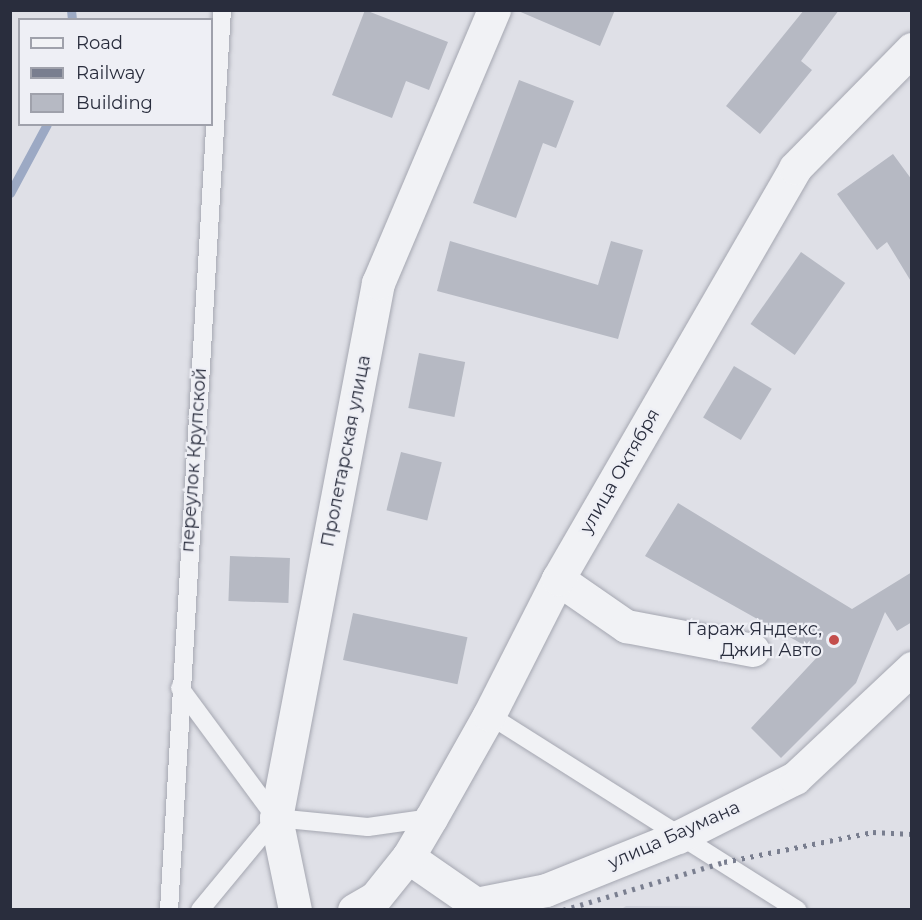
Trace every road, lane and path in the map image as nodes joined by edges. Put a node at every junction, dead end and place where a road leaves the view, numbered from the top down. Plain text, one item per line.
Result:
1 (222, 10) edge
2 (494, 10) edge
3 (912, 48) edge
4 (558, 579) junction
5 (753, 650) dead end
6 (912, 668) edge
7 (180, 688) junction
8 (489, 715) junction
9 (276, 818) junction
10 (431, 818) junction
11 (678, 837) junction
12 (408, 857) junction
13 (479, 907) edge
14 (169, 909) edge
15 (200, 909) edge
16 (295, 909) edge
17 (354, 909) edge
18 (798, 909) edge

1 - 7 lane, переулок Крупской
2 - 9 street, Пролетарская улица
3 - 4 street, улица Октября
4 - 5 street
4 - 8 street, улица Октября
6 - 11 street, улица Баумана
7 - 9 lane
7 - 14 lane, переулок Крупской
8 - 10 street, улица Октября
8 - 11 lane
9 - 10 lane
9 - 15 lane
9 - 16 street, Пролетарская улица
10 - 12 street, улица Октября
11 - 13 street, улица Баумана
11 - 18 lane
12 - 13 street, улица Баумана
12 - 17 street, улица Октября

